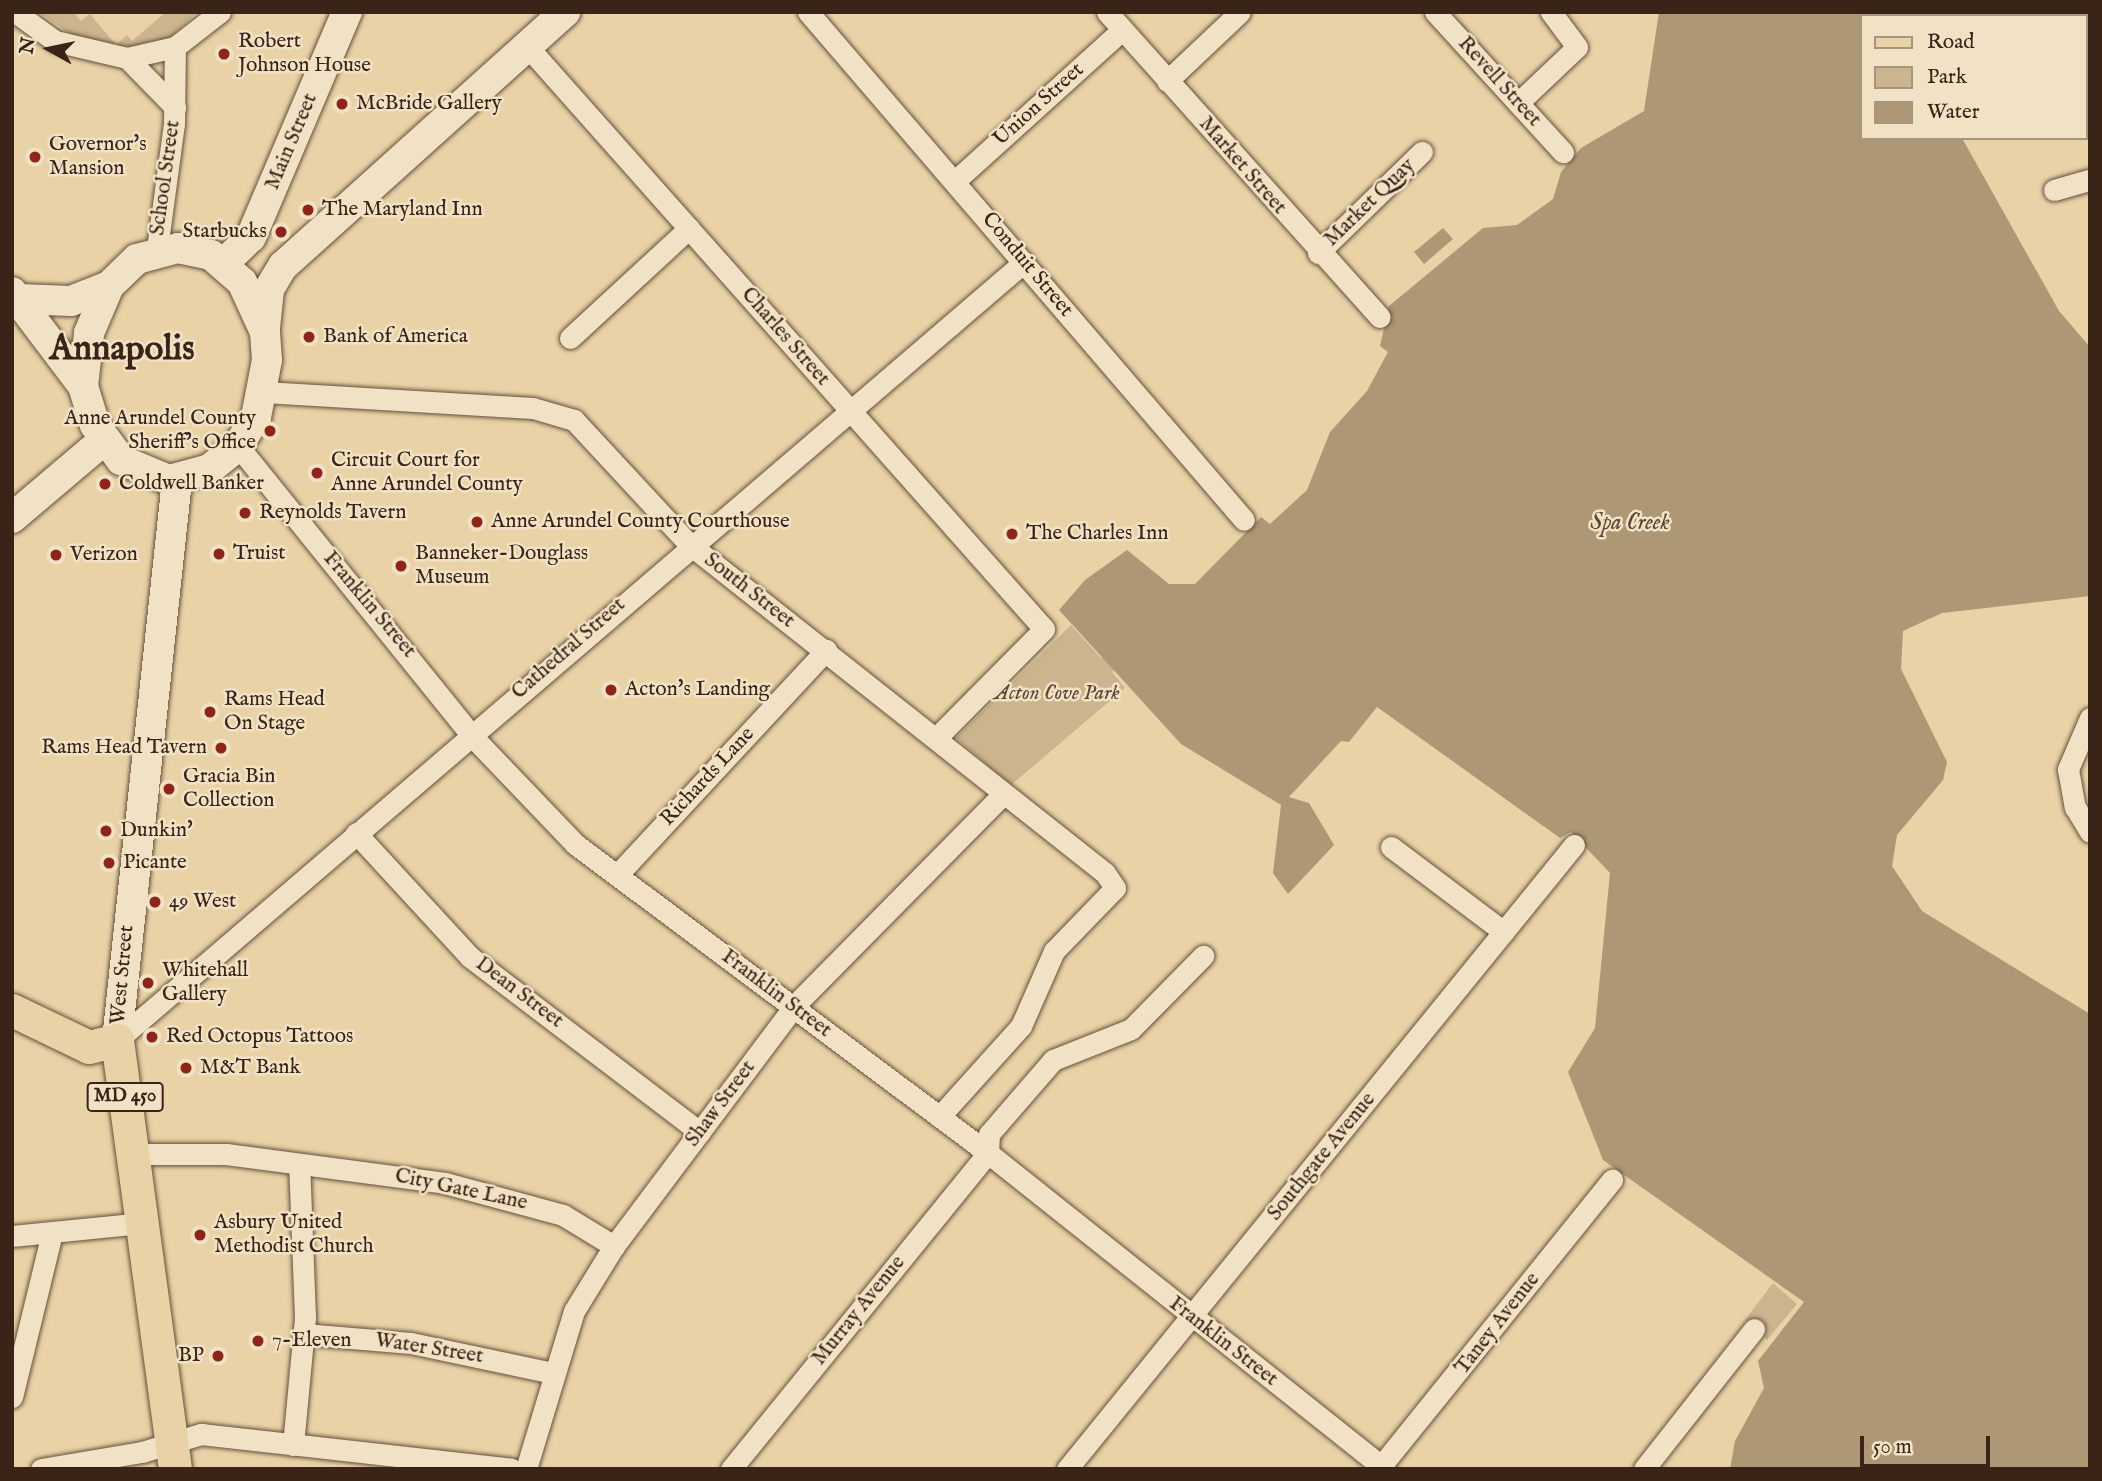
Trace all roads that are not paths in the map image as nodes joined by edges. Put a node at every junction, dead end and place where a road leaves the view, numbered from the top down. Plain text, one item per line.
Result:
1 (15, 12) edge
2 (220, 12) edge
3 (347, 12) edge
4 (565, 12) edge
5 (808, 12) edge
6 (1107, 12) edge
7 (1240, 12) edge
8 (1435, 12) edge
9 (1551, 12) edge
10 (1122, 30) junction
11 (527, 46) junction
12 (175, 47) junction
13 (127, 58) junction
14 (1167, 81) junction
15 (1518, 103) junction
16 (175, 107) junction
17 (1422, 152) dead end
18 (1563, 152) dead end
19 (956, 180) junction
20 (2090, 180) edge
21 (2054, 190) dead end
22 (689, 228) junction
23 (157, 249) junction
24 (1318, 253) junction
25 (1024, 262) junction
26 (224, 263) junction
27 (109, 286) junction
28 (15, 295) edge
29 (1380, 317) dead end
30 (265, 332) junction
31 (570, 338) dead end
32 (83, 386) junction
33 (264, 392) junction
34 (847, 408) junction
35 (104, 440) junction
36 (238, 446) junction
37 (177, 480) junction
38 (12, 518) edge
39 (1244, 520) dead end
40 (689, 544) junction
41 (826, 650) junction
42 (2090, 718) edge
43 (471, 735) junction
44 (937, 737) junction
45 (1002, 795) junction
46 (2090, 832) edge
47 (356, 833) junction
48 (1574, 845) dead end
49 (1391, 848) dead end
50 (618, 874) junction
51 (1504, 932) junction
52 (1203, 956) dead end
53 (794, 1006) junction
54 (12, 1010) edge
55 (117, 1040) junction
56 (939, 1116) junction
57 (700, 1132) junction
58 (988, 1153) junction
59 (133, 1154) junction
60 (299, 1164) junction
61 (1612, 1180) dead end
62 (143, 1223) junction
63 (52, 1233) junction
64 (12, 1236) edge
65 (614, 1246) junction
66 (1192, 1318) junction
67 (1754, 1329) dead end
68 (304, 1334) junction
69 (553, 1373) junction
70 (12, 1397) edge
71 (293, 1445) junction
72 (173, 1456) edge
73 (80, 1464) edge
74 (413, 1464) edge
75 (1383, 1467) edge
76 (41, 1469) edge
77 (511, 1469) edge
78 (526, 1469) edge
79 (731, 1469) edge
80 (1067, 1469) edge
81 (1644, 1469) edge

1 - 13 street
2 - 12 street
3 - 26 main road, Main Street
4 - 11 main road
5 - 19 street, Conduit Street
6 - 10 street, Market Street
7 - 14 street
8 - 15 street, Revell Street
9 - 15 street
10 - 14 street, Market Street
10 - 19 street, Union Street
11 - 22 street, Charles Street
11 - 30 main road
12 - 13 street
12 - 16 street, School Street
13 - 16 street, School Street
14 - 24 street, Market Street
15 - 18 street, Revell Street
16 - 23 street, School Street
17 - 24 street, Market Quay
19 - 25 street, Conduit Street
20 - 21 street
22 - 31 street
22 - 34 street, Charles Street
23 - 26 main road
23 - 27 main road
24 - 29 street, Market Street
25 - 34 street, Cathedral Street
25 - 39 street, Conduit Street
26 - 30 main road
27 - 28 main road
27 - 32 main road
28 - 32 main road
30 - 33 main road
32 - 35 main road
33 - 36 main road
33 - 40 street, South Street
34 - 40 street, Cathedral Street
34 - 44 street, Charles Street
35 - 37 main road
35 - 38 main road
36 - 37 main road
36 - 43 street, Franklin Street
37 - 55 main road, West Street / MD 450
40 - 41 street, South Street
40 - 43 street, Cathedral Street
41 - 44 street, South Street
41 - 50 street, Richards Lane
42 - 46 street
43 - 47 street, Cathedral Street
43 - 50 street, Franklin Street
44 - 45 street, South Street
45 - 53 street, Shaw Street
45 - 56 street, South Street
47 - 55 street, Cathedral Street
47 - 57 street, Dean Street
48 - 51 street, Southgate Avenue
49 - 51 street
50 - 53 street, Franklin Street
51 - 66 street, Southgate Avenue
52 - 58 street, Murray Avenue
53 - 56 street, Franklin Street
53 - 57 street, Shaw Street
54 - 55 main road
55 - 59 main road, West Street / MD 450
56 - 58 street, Franklin Street
57 - 65 street, Shaw Street
58 - 66 street, Franklin Street
58 - 79 street, Murray Avenue
59 - 60 street, City Gate Lane
59 - 62 main road, West Street / MD 450
60 - 65 street, City Gate Lane
60 - 68 street
61 - 75 street, Taney Avenue
62 - 63 street
62 - 72 main road, West Street / MD 450
63 - 64 street
63 - 70 street
65 - 69 street, Shaw Street
66 - 75 street, Franklin Street
66 - 80 street, Southgate Avenue
67 - 81 street
68 - 69 street, Water Street
68 - 71 street
69 - 78 street, Shaw Street
71 - 72 street
71 - 74 street
72 - 73 street
73 - 76 street
74 - 77 street

